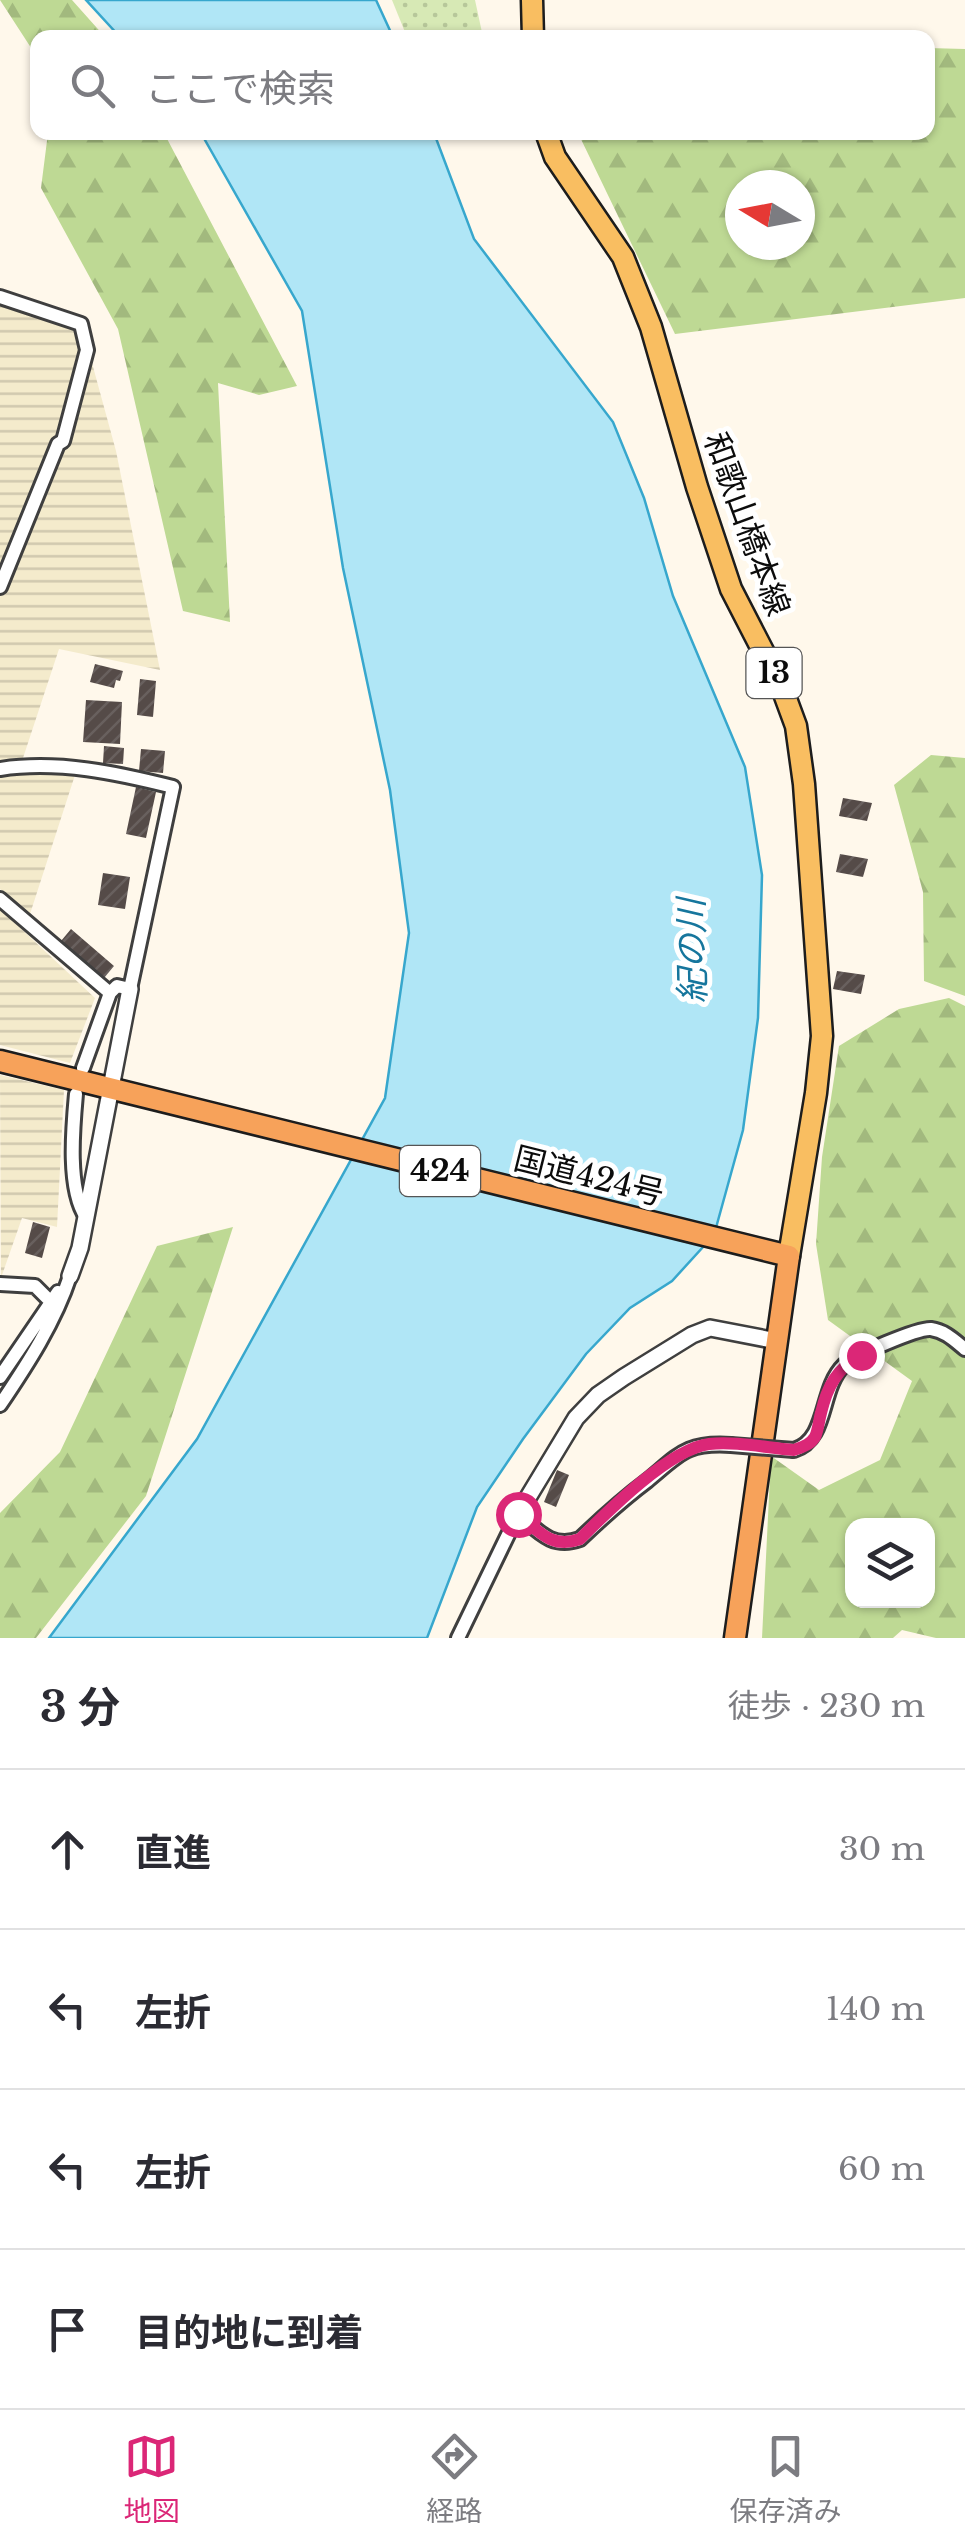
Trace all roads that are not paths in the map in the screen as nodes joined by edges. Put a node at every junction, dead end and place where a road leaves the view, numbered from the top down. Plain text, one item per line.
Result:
1 (532, 0) edge
2 (533, 30) edge
3 (549, 140) edge
4 (0, 297) edge
5 (0, 586) edge
6 (0, 769) edge
7 (0, 898) edge
8 (130, 988) junction
9 (110, 992) junction
10 (0, 1061) edge
11 (83, 1068) dead end
12 (112, 1089) junction
13 (76, 1094) dead end
14 (86, 1218) junction
15 (789, 1256) junction
16 (70, 1276) junction
17 (0, 1284) edge
18 (51, 1302) junction
19 (776, 1340) junction
20 (965, 1348) edge
21 (0, 1376) edge
22 (0, 1405) edge
23 (518, 1514) junction
24 (458, 1638) edge
25 (735, 1638) edge

1 - 2 main road
3 - 15 main road, 和歌山橋本線 / 13
4 - 5 street
6 - 8 street
7 - 9 street
8 - 9 street
8 - 12 street
9 - 11 street
10 - 12 highway, 国道424号 / 424
12 - 14 street
12 - 15 highway, 国道424号 / 424
13 - 14 street
14 - 16 street
15 - 19 highway
16 - 18 street
16 - 22 street
17 - 18 street
18 - 21 street
19 - 23 street
19 - 25 highway
20 - 23 street, bridge
23 - 24 street

